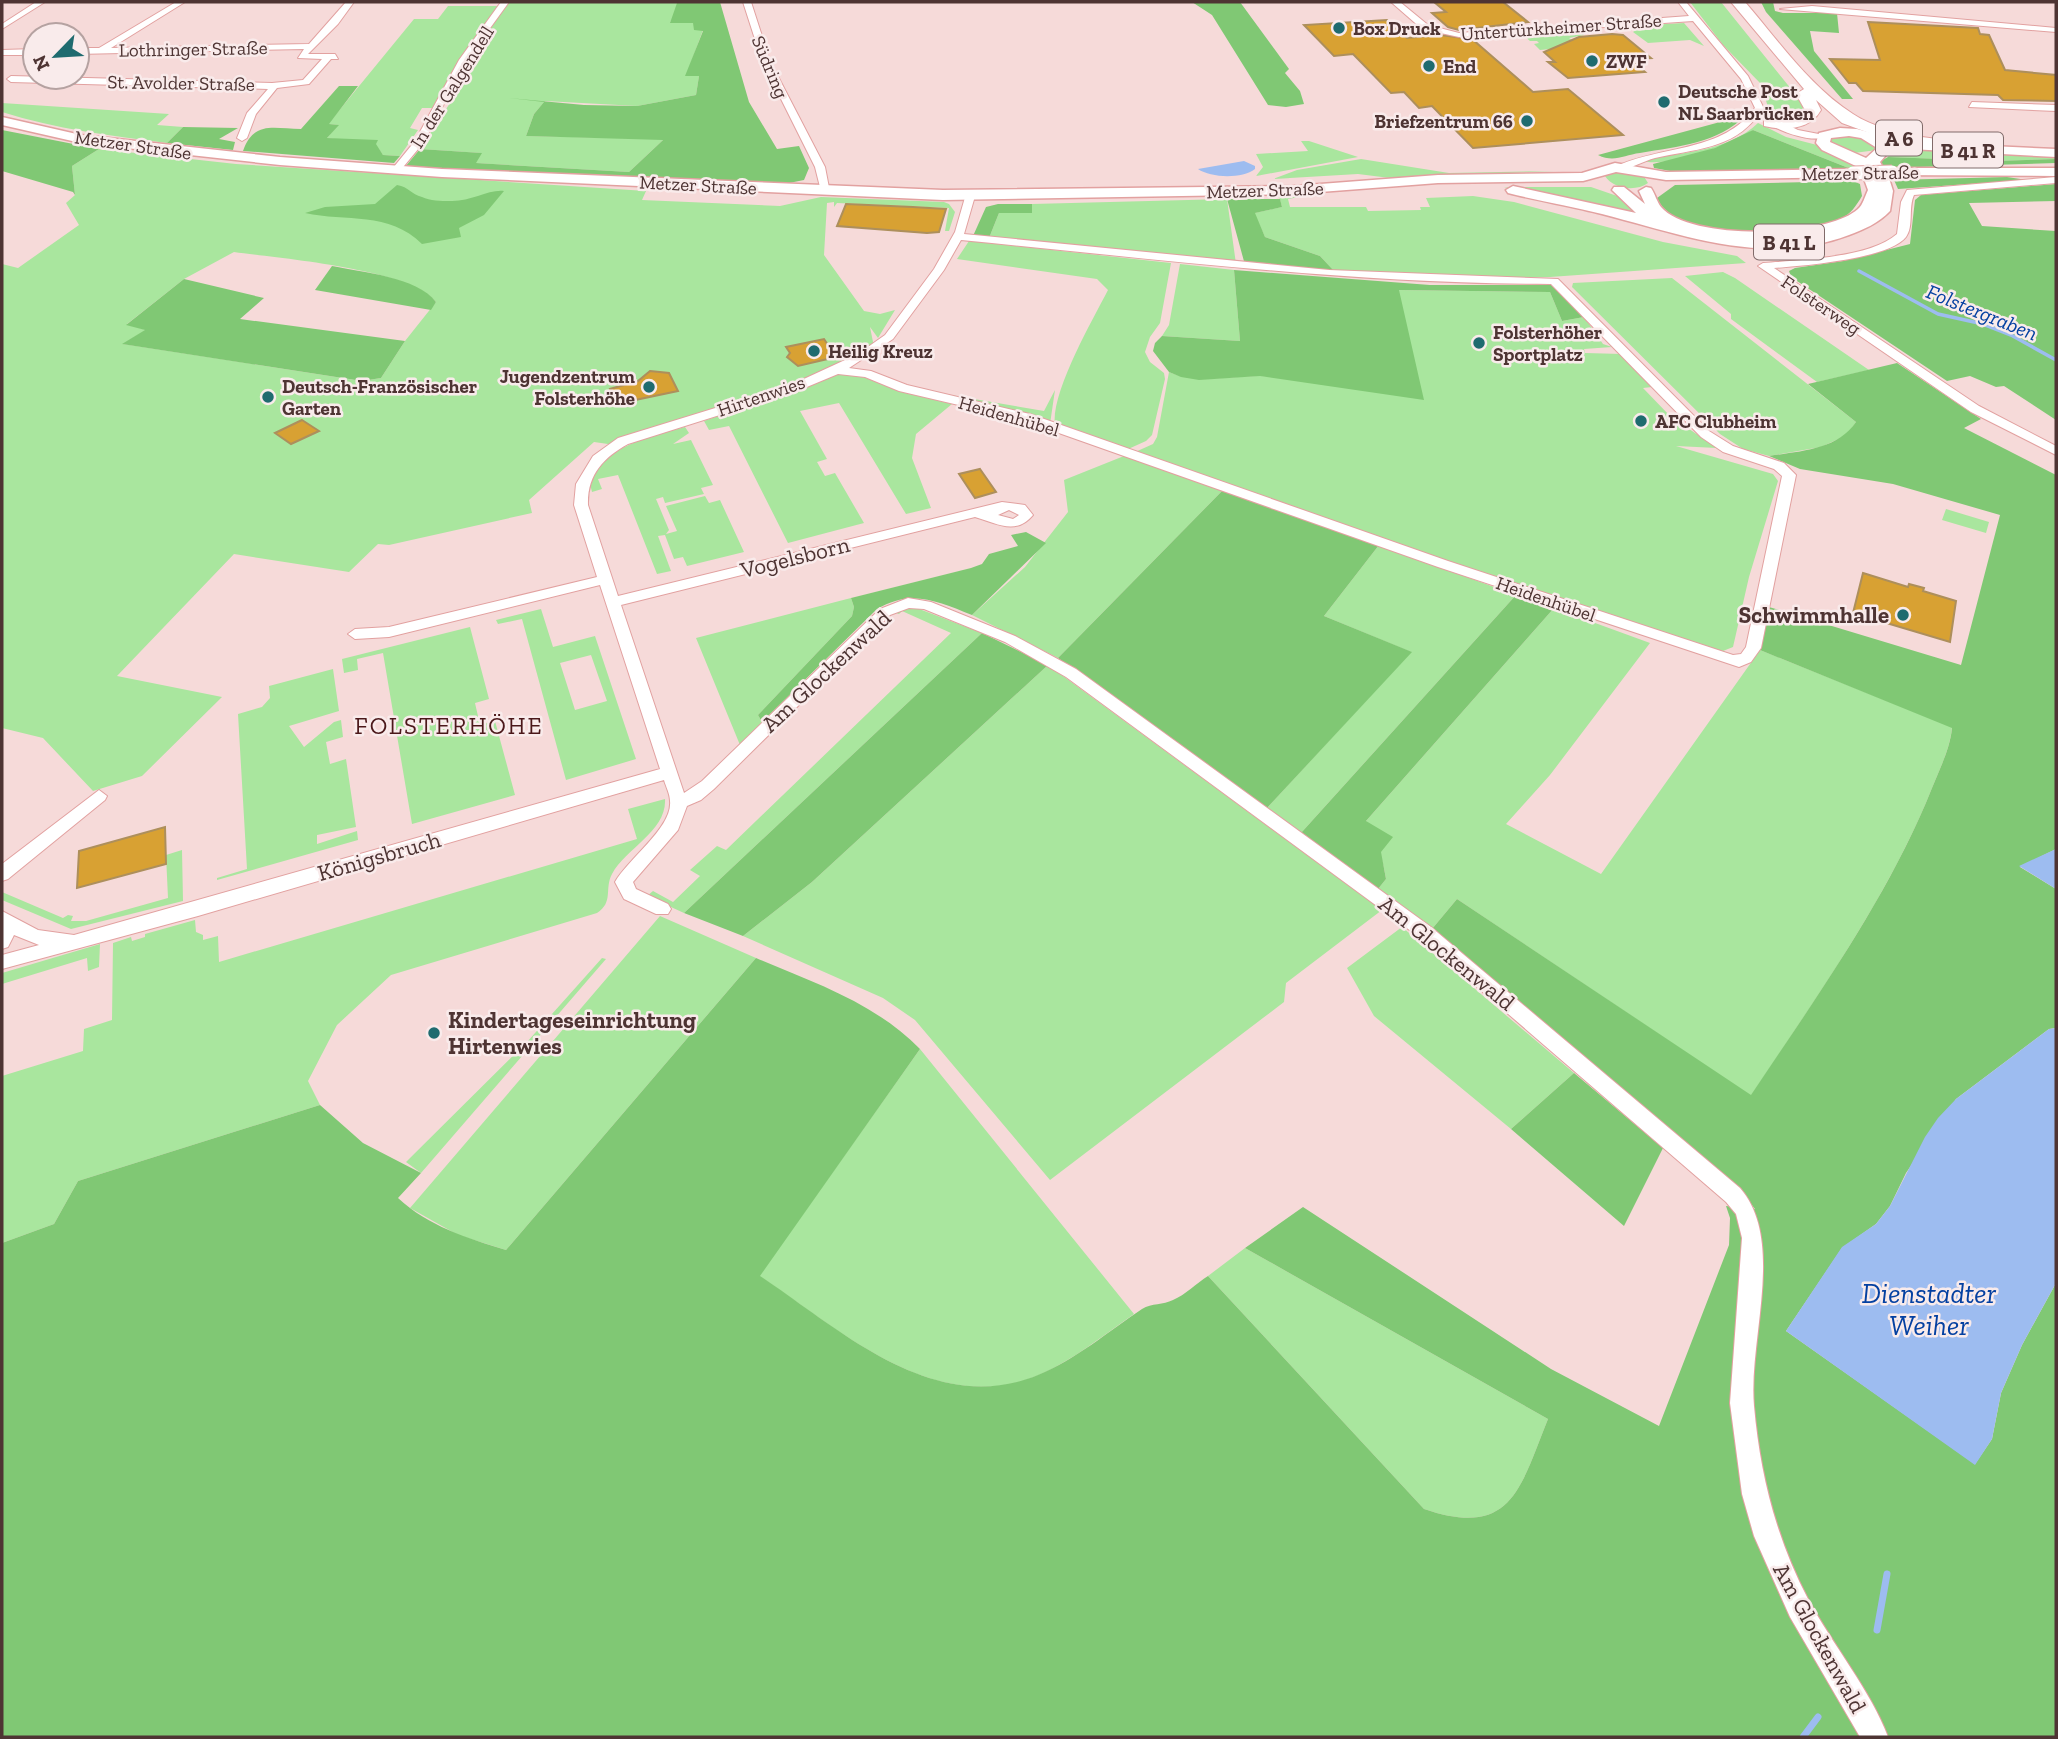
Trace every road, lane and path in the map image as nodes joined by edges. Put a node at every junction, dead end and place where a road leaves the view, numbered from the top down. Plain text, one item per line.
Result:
1 (41, 2) edge
2 (181, 2) edge
3 (350, 2) edge
4 (505, 2) edge
5 (747, 2) edge
6 (1395, 2) edge
7 (1682, 2) edge
8 (1728, 2) edge
9 (1738, 2) edge
10 (1747, 9) edge
11 (1784, 9) dead end
12 (1695, 18) junction
13 (2, 20) edge
14 (14, 20) junction
15 (2, 27) edge
16 (2056, 30) edge
17 (310, 46) junction
18 (91, 51) edge
19 (100, 51) junction
20 (2, 52) edge
21 (21, 52) edge
22 (21, 73) edge
23 (21, 79) edge
24 (91, 81) edge
25 (272, 86) junction
26 (1809, 92) junction
27 (1972, 104) dead end
28 (1759, 107) junction
29 (2056, 108) edge
30 (1762, 120) junction
31 (2, 121) edge
32 (801, 130) junction
33 (242, 138) dead end
34 (1826, 138) junction
35 (1874, 144) junction
36 (1999, 151) junction
37 (1842, 153) junction
38 (2056, 153) edge
39 (817, 161) junction
40 (1622, 167) junction
41 (396, 170) junction
42 (1598, 174) junction
43 (2053, 174) edge
44 (1398, 184) junction
45 (1464, 184) junction
46 (1650, 184) junction
47 (1613, 188) junction
48 (797, 190) junction
49 (829, 191) junction
50 (970, 196) junction
51 (1668, 226) junction
52 (958, 237) junction
53 (872, 350) junction
54 (832, 370) junction
55 (873, 376) junction
56 (2056, 451) edge
57 (999, 512) dead end
58 (606, 579) junction
59 (614, 603) junction
60 (355, 634) dead end
61 (671, 772) junction
62 (99, 796) dead end
63 (679, 802) junction
64 (2, 874) edge
65 (662, 909) dead end
66 (4, 920) edge
67 (88, 939) junction
68 (2, 943) edge
69 (2, 962) edge
70 (1875, 1737) edge

1 - 14 street
2 - 19 street
3 - 17 street
4 - 41 street, In der Galgendell
5 - 32 street, Südring
6 - 12 street, Untertürkheimer Straße
7 - 12 street, Untertürkheimer Straße
8 - 26 highway, B 41 R
9 - 10 highway, A 6
10 - 26 highway, A 6
11 - 16 street
12 - 28 street, Untertürkheimer Straße
13 - 14 street
14 - 15 street
17 - 19 street, Lothringer Straße
17 - 25 street
18 - 19 street, Lothringer Straße
20 - 21 street
22 - 23 street, St. Avolder Straße
24 - 25 street, St. Avolder Straße
25 - 33 street, St. Avolder Straße
26 - 30 highway
26 - 34 highway, B 41 R
26 - 35 highway, B 41 R
26 - 36 highway, A 6
27 - 29 street
28 - 30 street
28 - 30 street, Untertürkheimer Straße
30 - 34 street
30 - 34 street, Untertürkheimer Straße
30 - 40 street
31 - 41 main road, Metzer Straße
32 - 39 street, Südring
32 - 49 street, Südring
34 - 35 main road
34 - 37 main road
35 - 36 main road, B 41 R
35 - 37 main road
35 - 51 main road, B 41 L
36 - 38 main road, B 41 R
37 - 46 main road, B 41 L
39 - 48 street
39 - 49 street, Südring
40 - 42 main road, Metzer Straße
40 - 46 main road, Metzer Straße
41 - 48 main road, Metzer Straße
42 - 44 main road, Metzer Straße
42 - 47 main road
43 - 46 main road, Metzer Straße, bridge
43 - 56 street, Folsterweg
44 - 45 main road, Metzer Straße
44 - 50 main road, Metzer Straße
45 - 47 main road, Metzer Straße
45 - 51 main road
46 - 47 main road, Metzer Straße
47 - 51 main road, B 41 L
48 - 49 main road, Metzer Straße
49 - 50 main road, Metzer Straße
50 - 52 street, Hirtenwies
52 - 53 street, Hirtenwies
52 - 55 street, Heidenhübel
53 - 54 street, Hirtenwies
53 - 55 street
54 - 55 street, Heidenhübel
54 - 58 street, Hirtenwies
57 - 59 street, Vogelsborn
58 - 59 street, Hirtenwies
58 - 60 street
59 - 61 street, Hirtenwies
61 - 63 street, Hirtenwies
61 - 67 street, Königsbruch
62 - 64 street
63 - 65 street
63 - 70 street, Am Glockenwald
66 - 67 street, Königsbruch
66 - 68 street, Königsbruch
67 - 69 street, Königsbruch

